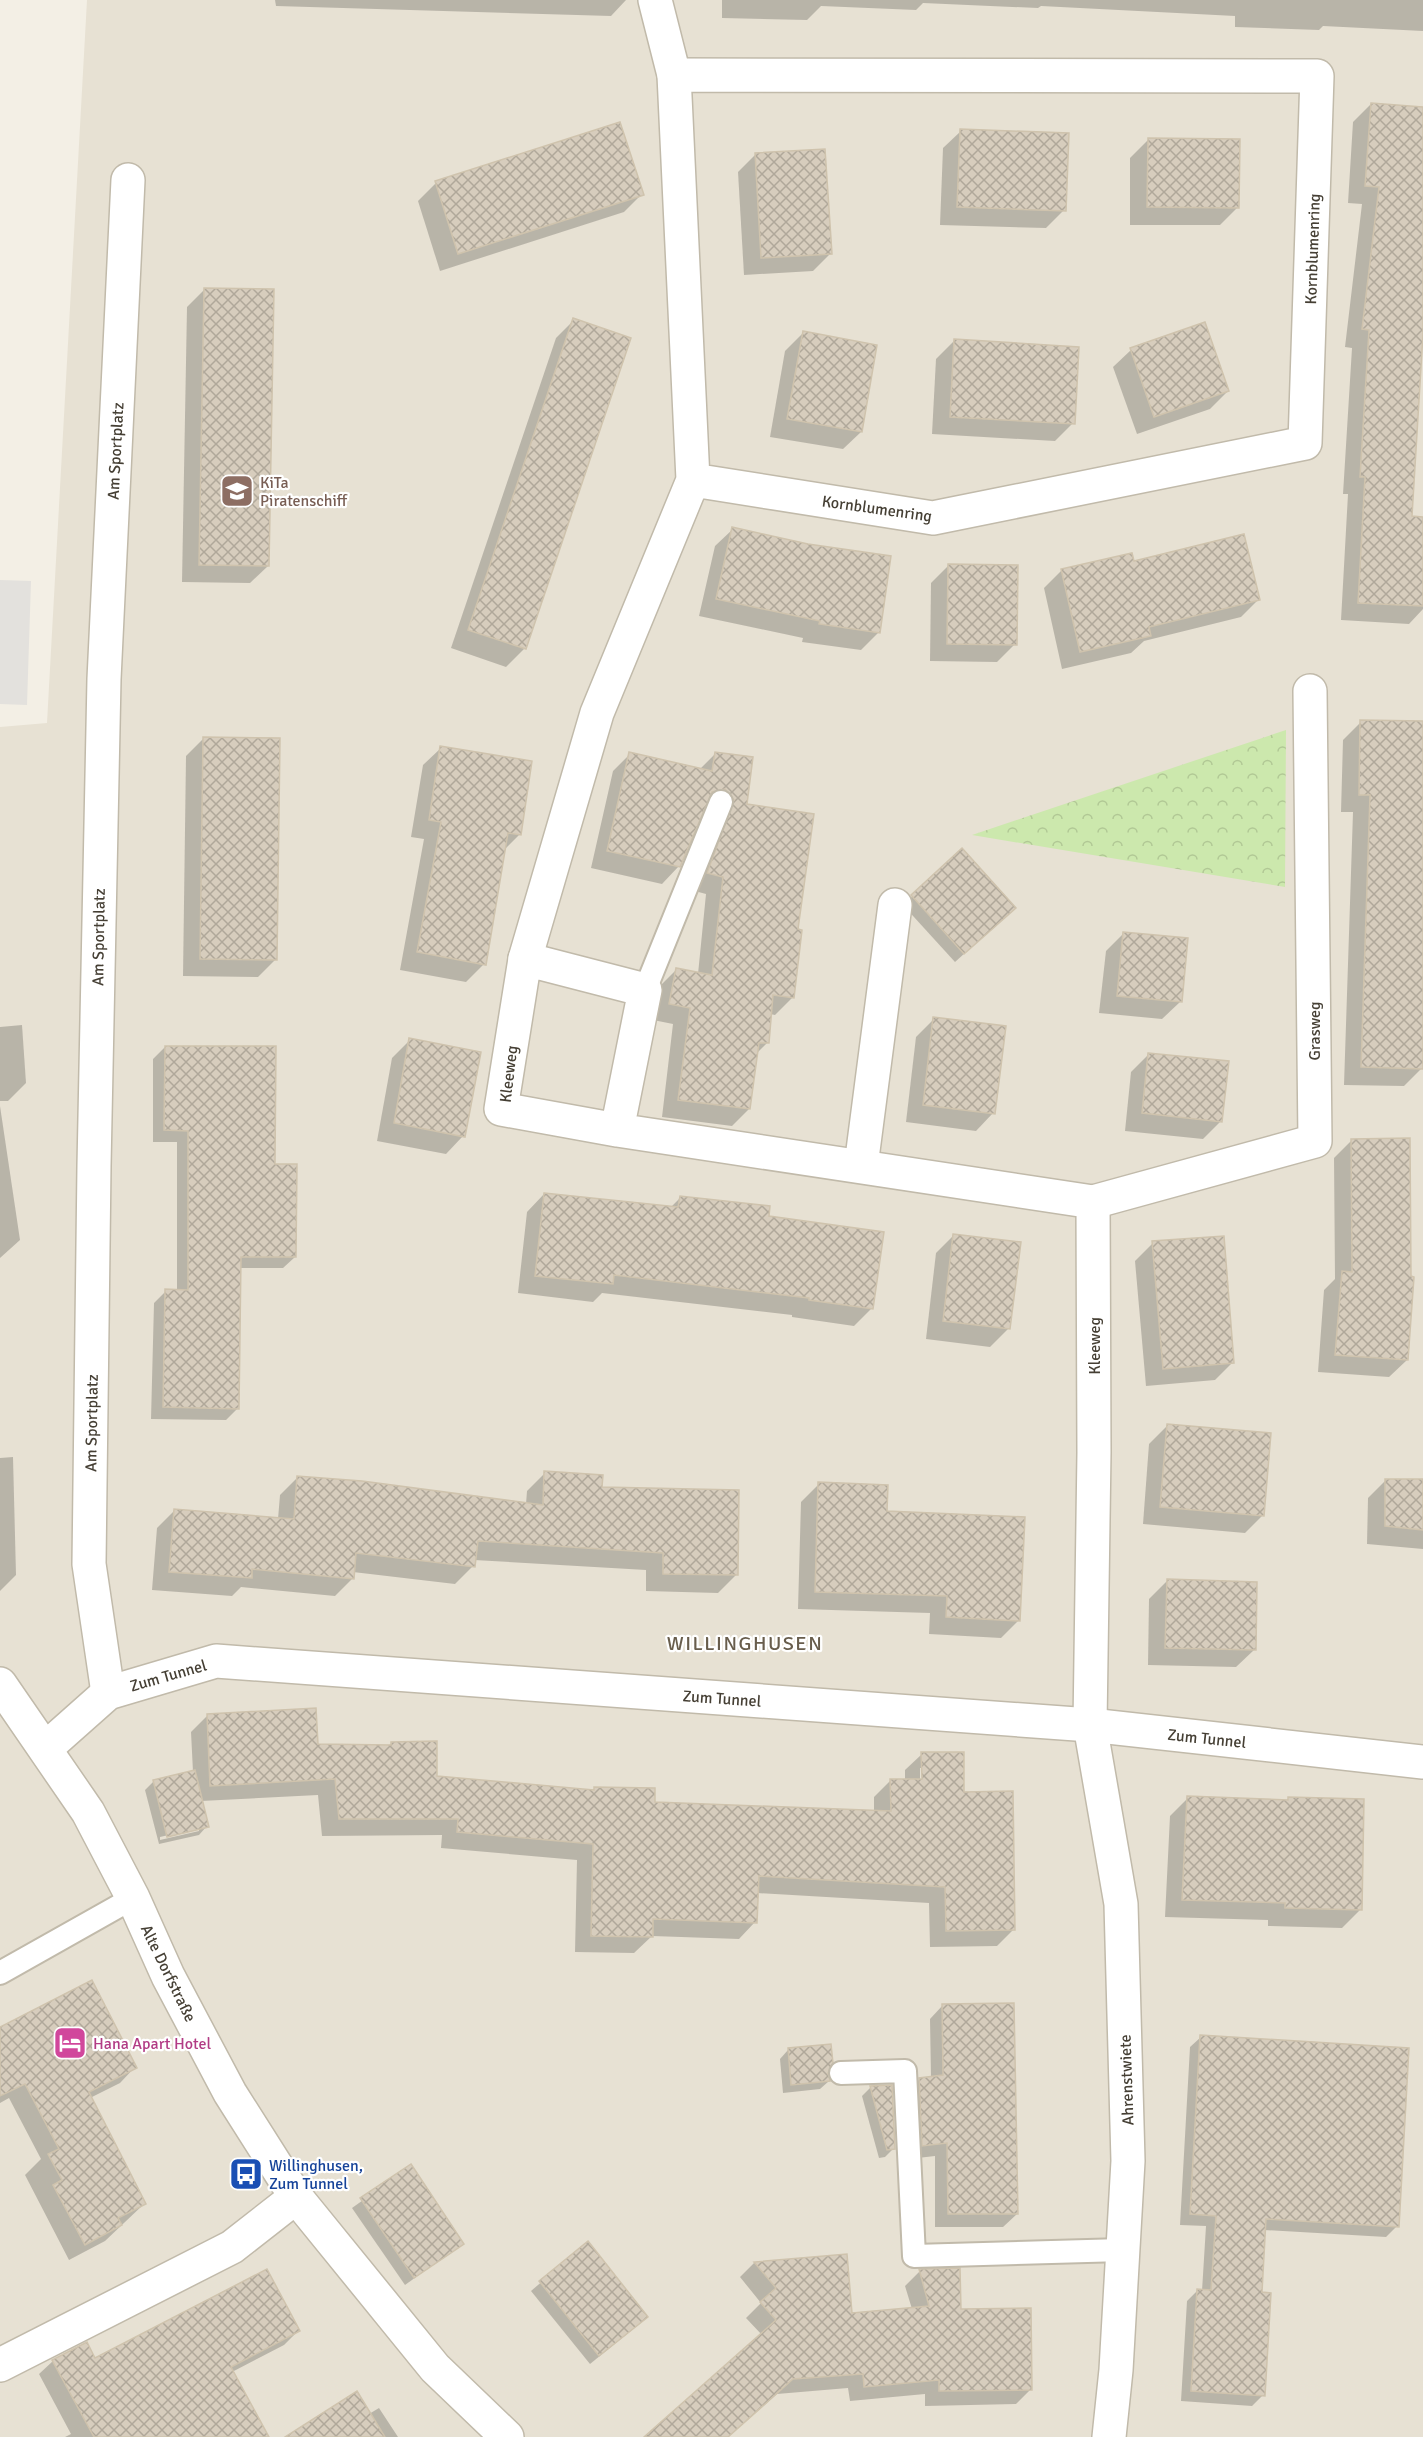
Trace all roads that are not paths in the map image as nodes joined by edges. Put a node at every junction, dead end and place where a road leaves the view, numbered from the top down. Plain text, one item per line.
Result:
1 (655, 0) edge
2 (674, 75) junction
3 (128, 180) dead end
4 (693, 480) junction
5 (1310, 691) dead end
6 (721, 802) dead end
7 (895, 905) dead end
8 (525, 959) junction
9 (645, 990) junction
10 (617, 1130) junction
11 (861, 1166) junction
12 (1093, 1202) junction
13 (0, 1683) edge
14 (108, 1693) junction
15 (1090, 1725) junction
16 (46, 1748) junction
17 (1423, 1762) edge
18 (133, 1898) junction
19 (0, 1973) edge
20 (841, 2073) dead end
21 (296, 2197) junction
22 (1123, 2250) junction
23 (0, 2365) edge
24 (507, 2437) edge
25 (1109, 2437) edge

1 - 2 street
2 - 4 street
2 - 4 street, Kornblumenring
3 - 14 street, Am Sportplatz
4 - 8 street, Kleeweg
5 - 12 street, Grasweg
6 - 9 lane
7 - 11 street
8 - 9 street
8 - 10 street, Kleeweg
9 - 10 street
10 - 11 street, Kleeweg
11 - 12 street, Kleeweg
12 - 15 street, Kleeweg
13 - 16 street, Alte Dorfstraße
14 - 15 street, Zum Tunnel
14 - 16 street, Zum Tunnel
15 - 17 street, Zum Tunnel
15 - 22 street, Ahrenstwiete
16 - 18 street, Alte Dorfstraße
18 - 19 lane
18 - 21 street, Alte Dorfstraße
20 - 22 lane
21 - 23 street
21 - 24 street, Alte Dorfstraße
22 - 25 street, Ahrenstwiete

